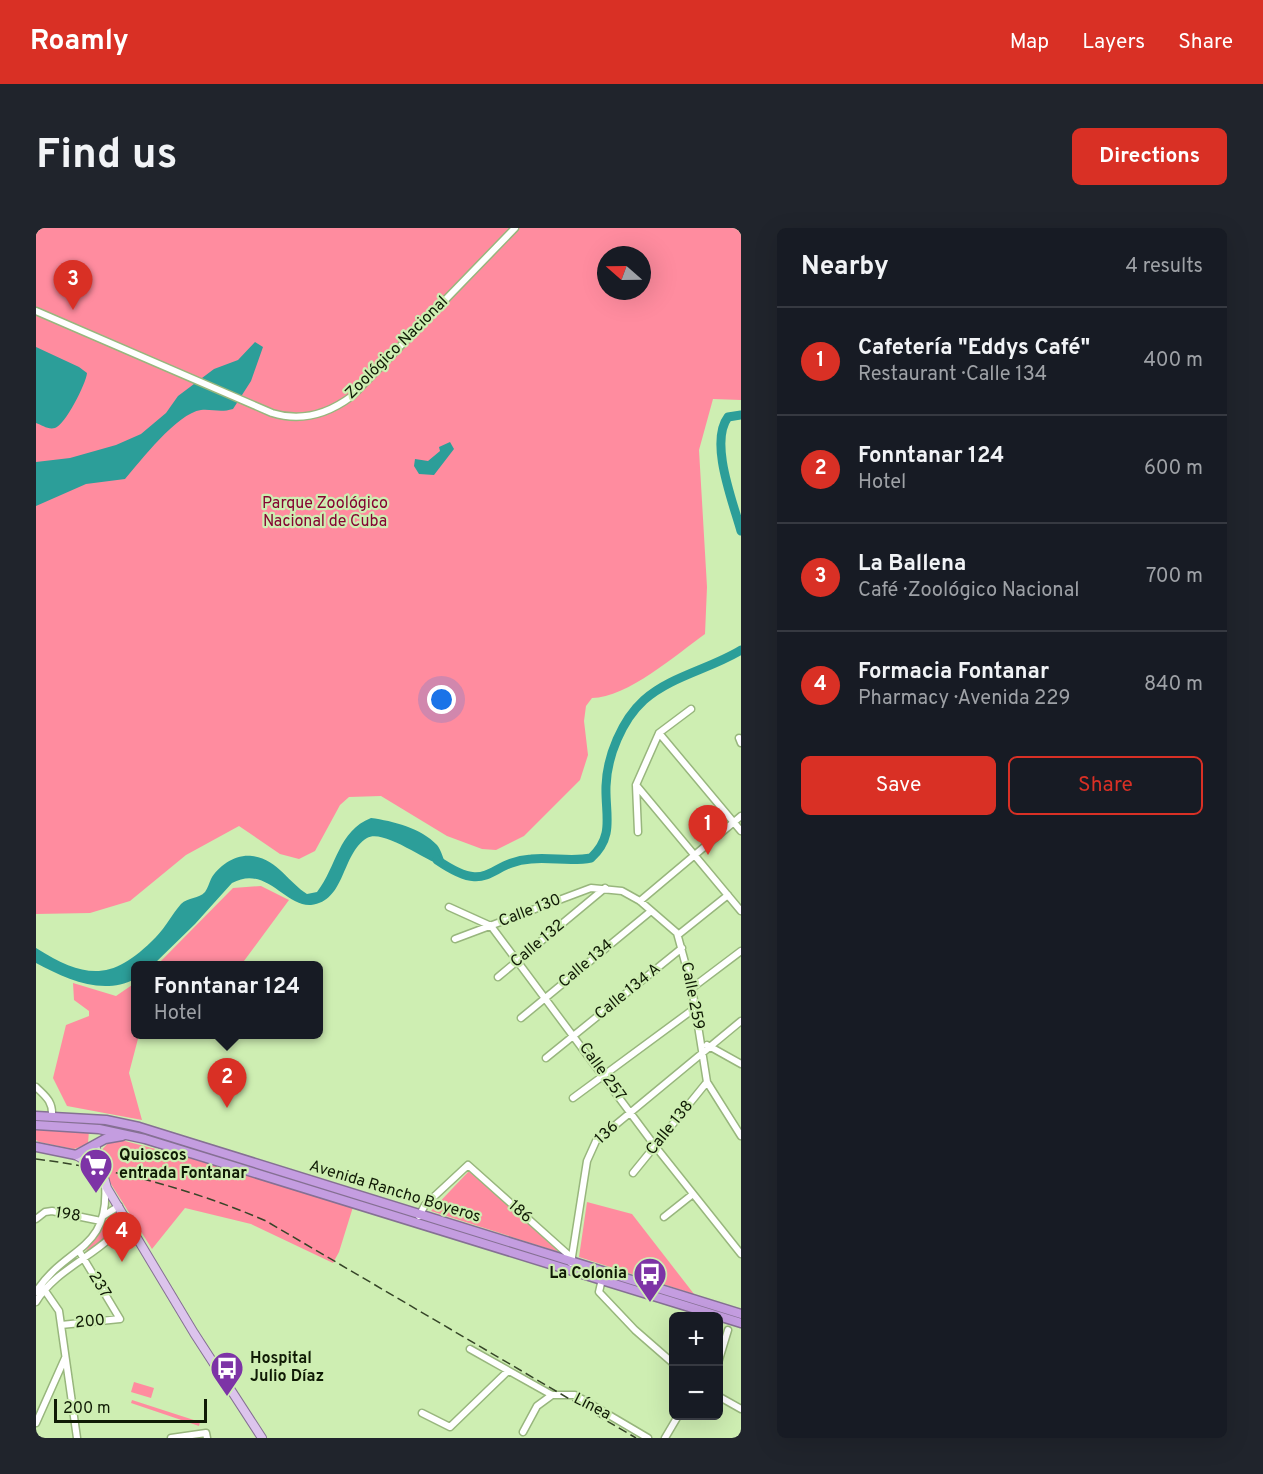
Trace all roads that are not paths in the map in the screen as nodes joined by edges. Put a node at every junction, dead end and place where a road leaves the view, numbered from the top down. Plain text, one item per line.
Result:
1 (515, 228) edge
2 (36, 311) edge
3 (691, 710) dead end
4 (659, 733) junction
5 (636, 785) junction
6 (741, 816) edge
7 (734, 822) junction
8 (741, 831) edge
9 (638, 832) dead end
10 (695, 855) junction
11 (605, 888) junction
12 (728, 895) junction
13 (640, 901) junction
14 (448, 907) dead end
15 (651, 911) junction
16 (741, 911) edge
17 (490, 926) junction
18 (678, 935) junction
19 (455, 939) dead end
20 (682, 948) junction
21 (741, 951) edge
22 (518, 961) junction
23 (498, 977) dead end
24 (692, 988) junction
25 (546, 998) junction
26 (695, 1008) junction
27 (521, 1018) dead end
28 (741, 1021) edge
29 (574, 1035) junction
30 (701, 1043) junction
31 (710, 1046) junction
32 (702, 1053) junction
33 (546, 1058) dead end
34 (741, 1064) edge
35 (604, 1075) junction
36 (707, 1082) junction
37 (36, 1087) edge
38 (573, 1098) dead end
39 (630, 1112) junction
40 (42, 1116) edge
41 (83, 1118) junction
42 (36, 1125) edge
43 (738, 1125) edge
44 (91, 1128) junction
45 (134, 1136) junction
46 (741, 1136) edge
47 (95, 1145) junction
48 (655, 1146) junction
49 (36, 1147) edge
50 (76, 1155) junction
51 (633, 1173) dead end
52 (104, 1181) junction
53 (693, 1194) junction
54 (119, 1206) junction
55 (419, 1215) junction
56 (125, 1216) junction
57 (664, 1217) dead end
58 (36, 1219) edge
59 (102, 1219) junction
60 (112, 1238) junction
61 (140, 1240) junction
62 (81, 1254) junction
63 (741, 1254) edge
64 (572, 1260) junction
65 (602, 1279) junction
66 (42, 1286) junction
67 (36, 1292) edge
68 (36, 1302) edge
69 (741, 1314) edge
70 (120, 1319) joint
71 (741, 1323) edge
72 (61, 1325) junction
73 (728, 1330) dead end
74 (723, 1346) edge
75 (470, 1349) dead end
76 (66, 1356) junction
77 (669, 1360) edge
78 (508, 1371) junction
79 (552, 1395) junction
80 (723, 1399) edge
81 (741, 1409) edge
82 (422, 1413) dead end
83 (676, 1420) edge
84 (36, 1424) edge
85 (523, 1432) dead end
86 (206, 1436) edge
87 (77, 1438) edge
88 (171, 1438) edge
89 (262, 1438) edge
90 (648, 1438) edge
91 (665, 1438) edge

1 - 2 street, Zoológico Nacional
3 - 4 street
4 - 5 street
4 - 7 street
5 - 9 street
5 - 10 street
6 - 7 street
7 - 8 street
7 - 10 street
10 - 12 street
10 - 13 street
11 - 13 street
11 - 17 street, Calle 130
11 - 22 street, Calle 132
12 - 16 street
12 - 18 street
13 - 15 street
14 - 17 street, Calle 257
15 - 18 street
15 - 25 street, Calle 134
17 - 19 street, Calle 130
17 - 22 street, Calle 257
18 - 20 street, Calle 259
20 - 24 street, Calle 259
20 - 29 street, Calle 134 A
21 - 24 street
22 - 23 street, Calle 132
22 - 25 street, Calle 257
24 - 26 street, Calle 259
25 - 27 street, Calle 134
25 - 29 street, Calle 257
26 - 30 street, Calle 259
26 - 35 street
28 - 31 street, 136
29 - 33 street, Calle 134 A
29 - 35 street, Calle 257
30 - 31 street
30 - 32 street, Calle 259
31 - 32 street, 136
31 - 34 street
32 - 36 street, Calle 259
32 - 39 street, 136
35 - 38 street
35 - 39 street, Calle 257
36 - 43 street, Calle 259
36 - 48 street, Calle 138
37 - 40 street
39 - 48 street, Calle 257
39 - 64 street, 136
40 - 41 highway, Avenida Rancho Boyeros
41 - 44 highway
41 - 55 highway, Avenida Rancho Boyeros
42 - 44 highway, Avenida Rancho Boyeros
43 - 46 street, Calle 259
44 - 45 highway, Avenida Rancho Boyeros
44 - 47 highway
45 - 47 highway
45 - 65 highway, Avenida Rancho Boyeros
47 - 50 highway
47 - 52 main road
48 - 51 street, Calle 138
48 - 53 street, Calle 257
49 - 50 highway
50 - 52 main road
52 - 54 main road
52 - 59 street
53 - 57 street
53 - 63 street, Calle 257
54 - 56 main road
54 - 59 street
55 - 64 highway, Avenida Rancho Boyeros
55 - 64 street, 186
56 - 60 street
56 - 61 main road
58 - 59 street, 198
59 - 62 street
60 - 61 street
60 - 62 street
61 - 89 main road
62 - 66 street
62 - 70 street, 237
64 - 69 highway, Avenida Rancho Boyeros
65 - 71 highway, Avenida Rancho Boyeros
65 - 77 street
66 - 67 street
66 - 68 street
66 - 72 street
70 - 72 street, 200
72 - 76 street
73 - 74 street
75 - 78 street, Línea
76 - 84 street
76 - 87 street
78 - 79 street, Línea
78 - 82 street
79 - 85 street
79 - 90 street, Línea
80 - 81 street
83 - 91 street
86 - 88 street

